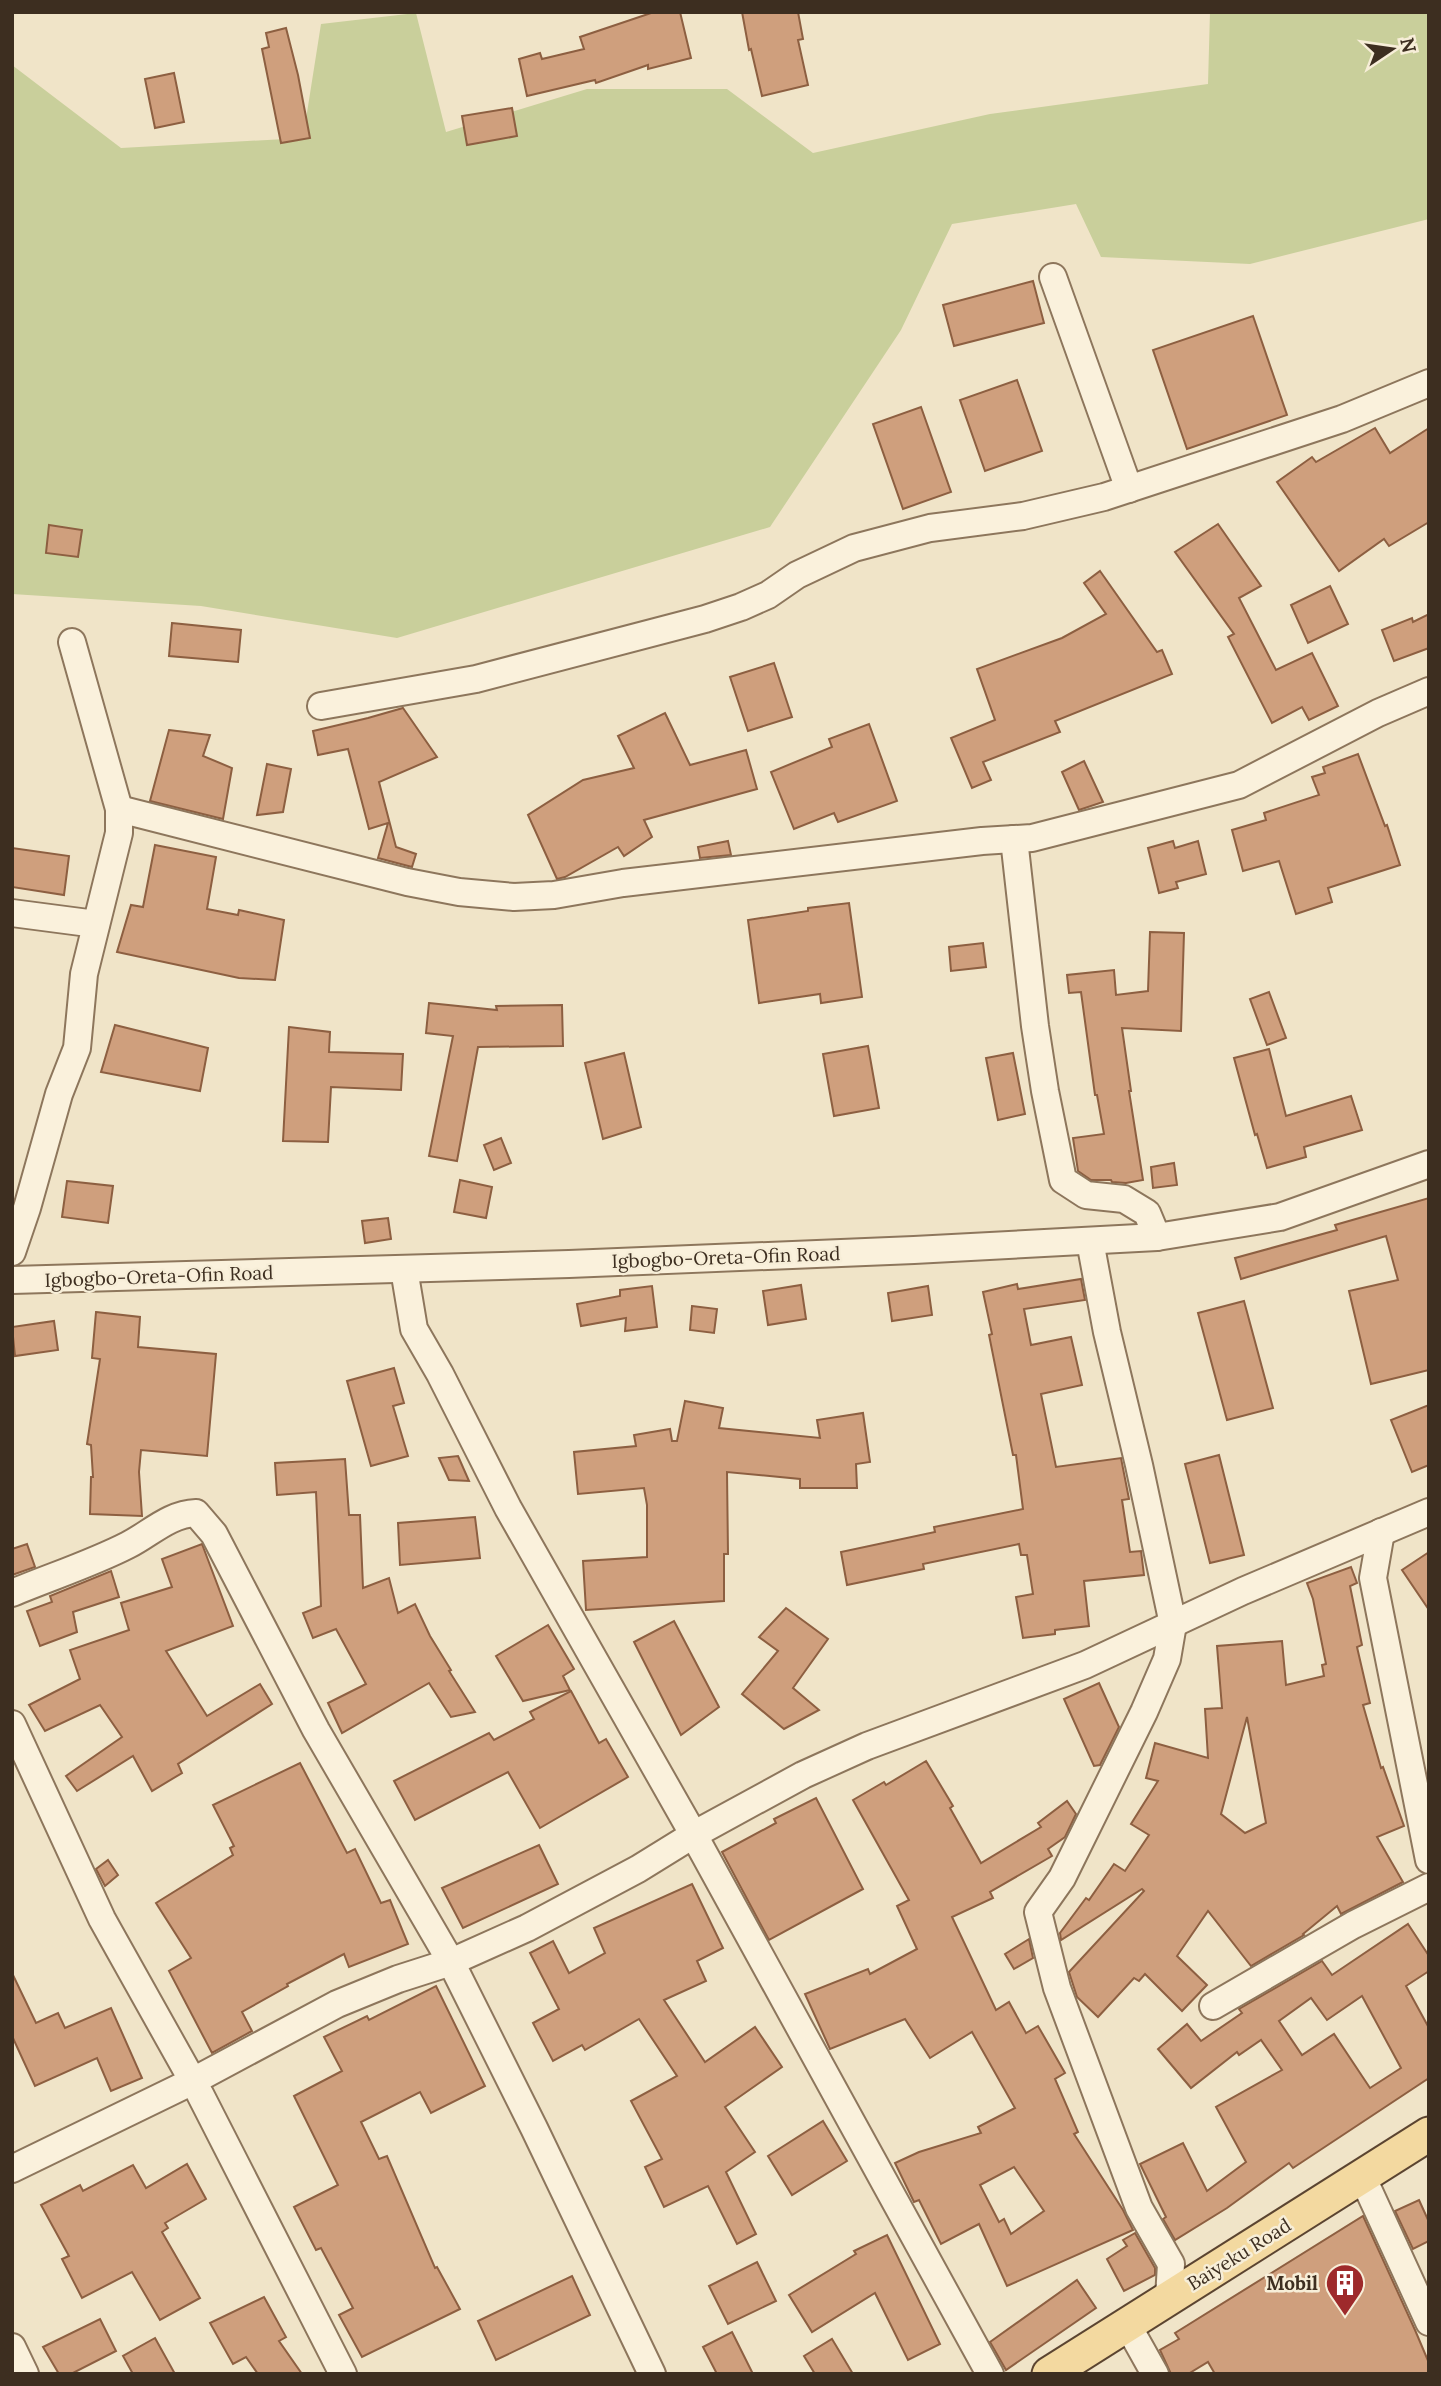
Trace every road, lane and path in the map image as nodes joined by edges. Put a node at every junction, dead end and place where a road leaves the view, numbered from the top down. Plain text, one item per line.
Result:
1 (1053, 277) dead end
2 (1429, 383) edge
3 (1129, 489) junction
4 (72, 642) dead end
5 (1429, 691) edge
6 (321, 706) dead end
7 (119, 809) junction
8 (1014, 839) junction
9 (12, 913) edge
10 (96, 924) junction
11 (1429, 1164) edge
12 (1157, 1237) junction
13 (1090, 1241) junction
14 (12, 1252) edge
15 (404, 1269) junction
16 (12, 1280) edge
17 (1429, 1512) edge
18 (1381, 1532) junction
19 (1340, 1550) junction
20 (1373, 1578) junction
21 (12, 1593) edge
22 (1173, 1623) junction
23 (12, 1724) edge
24 (693, 1835) junction
25 (1429, 1860) edge
26 (1429, 1887) edge
27 (451, 1962) junction
28 (1213, 2006) dead end
29 (193, 2081) junction
30 (1429, 2134) edge
31 (12, 2169) edge
32 (1362, 2176) junction
33 (1169, 2298) junction
34 (1429, 2322) edge
35 (1127, 2324) junction
36 (12, 2347) edge
37 (25, 2374) edge
38 (343, 2374) edge
39 (652, 2374) edge
40 (990, 2374) edge
41 (1049, 2374) edge
42 (1155, 2374) edge

1 - 3 street
2 - 3 street
3 - 6 street
4 - 7 street
5 - 8 street
7 - 8 street
7 - 10 street
8 - 12 street
9 - 10 street
10 - 14 street
11 - 12 street, Igbogbo-Oreta-Ofin Road
12 - 13 street, Igbogbo-Oreta-Ofin Road
13 - 15 street, Igbogbo-Oreta-Ofin Road
13 - 22 street
15 - 16 street, Igbogbo-Oreta-Ofin Road
15 - 24 street
17 - 18 street
18 - 19 street
18 - 20 street
19 - 20 street
19 - 22 street
20 - 25 street
21 - 27 street
22 - 24 street
22 - 33 street
23 - 29 street
24 - 27 street
24 - 40 street
26 - 28 street
27 - 29 street
27 - 39 street
29 - 31 street
29 - 38 street
30 - 32 main road, Baiyeku Road
32 - 33 main road, Baiyeku Road
32 - 34 street
33 - 35 main road, Baiyeku Road
35 - 41 main road, Baiyeku Road
35 - 42 street
36 - 37 street

